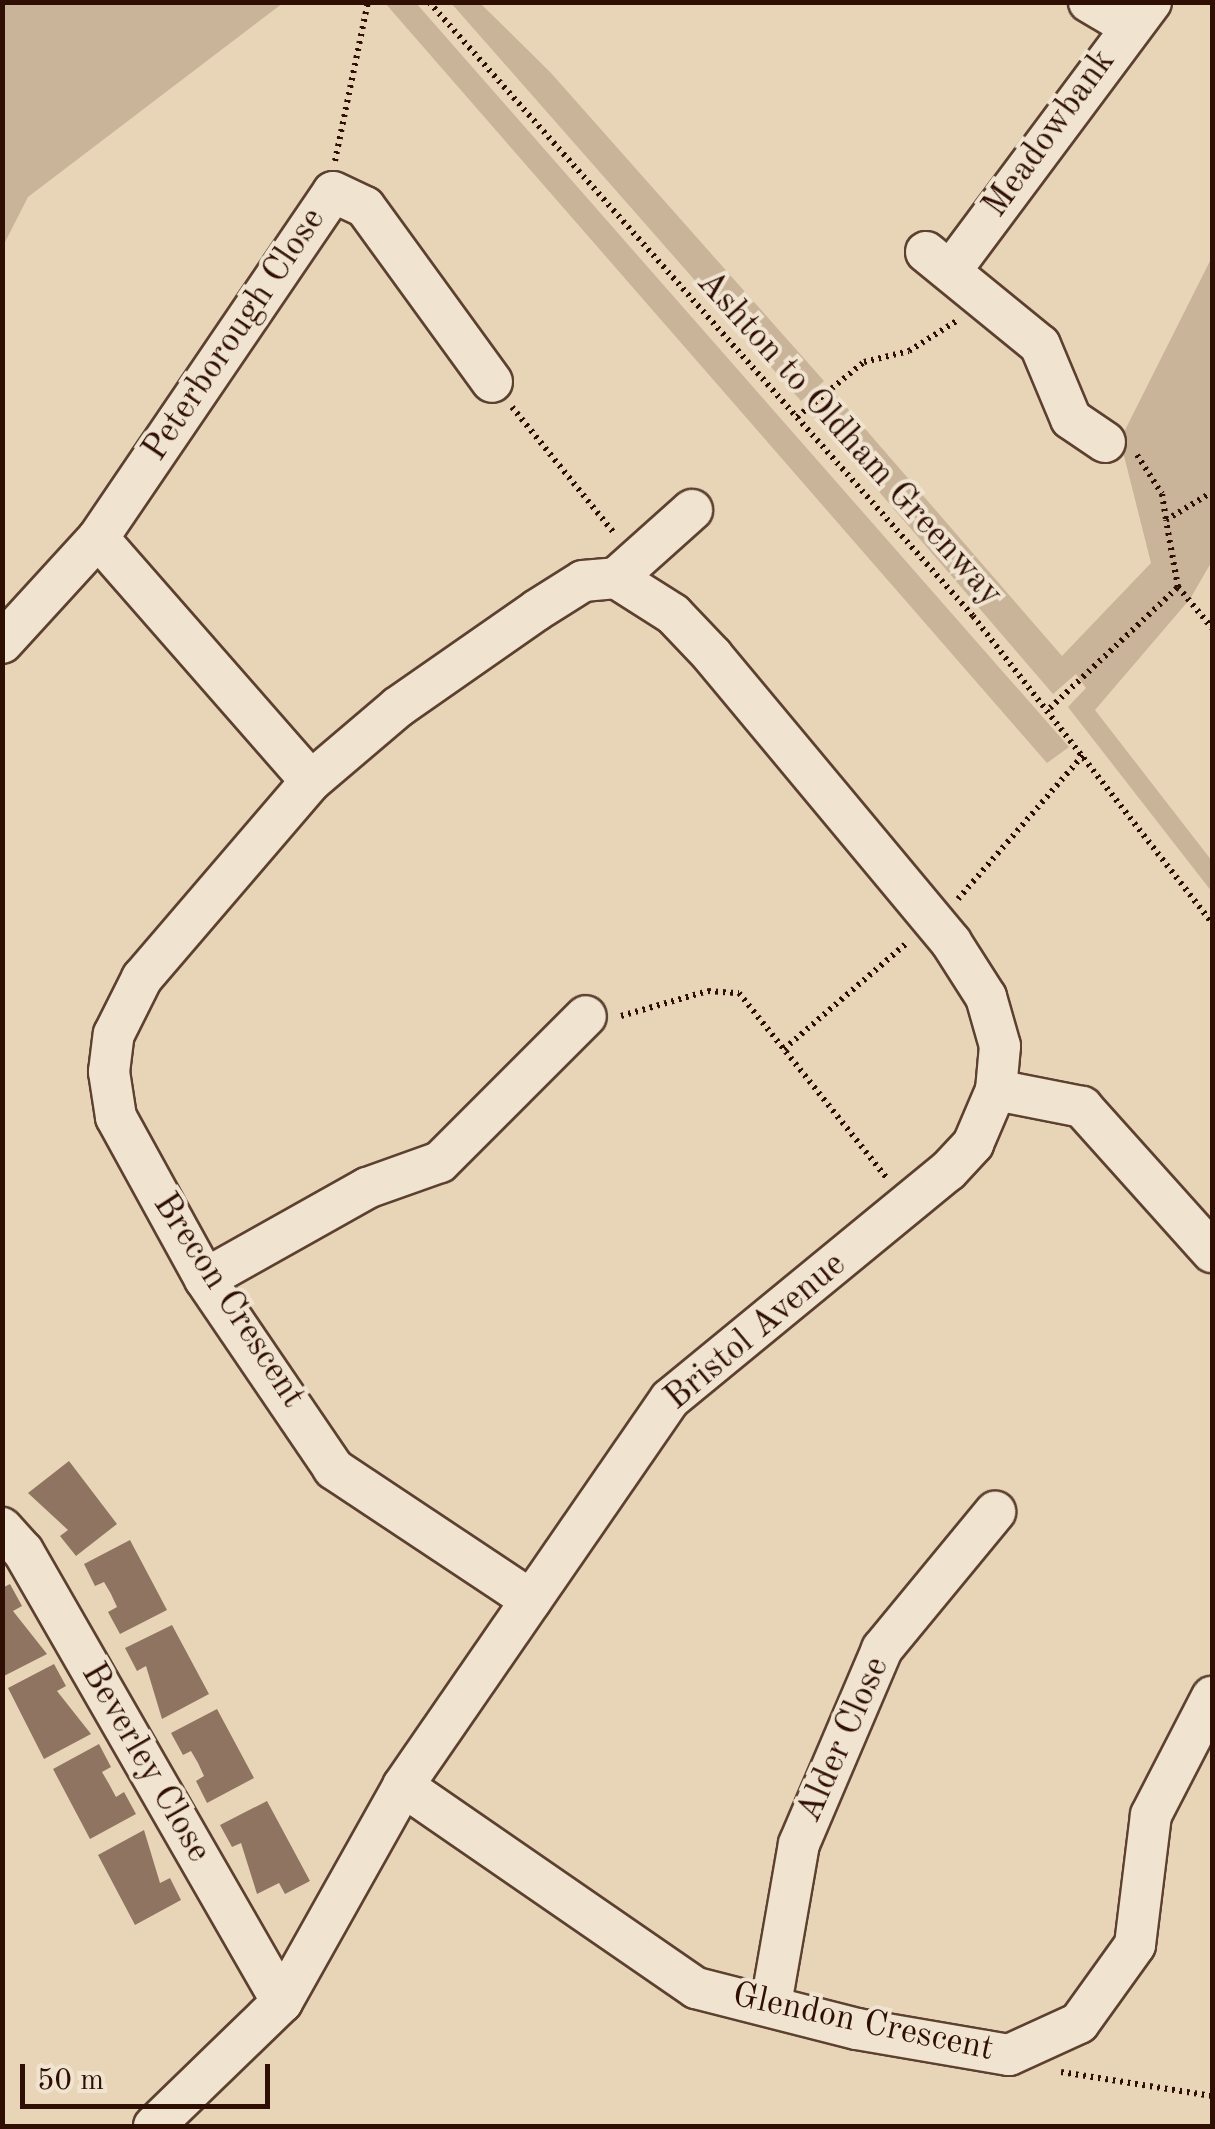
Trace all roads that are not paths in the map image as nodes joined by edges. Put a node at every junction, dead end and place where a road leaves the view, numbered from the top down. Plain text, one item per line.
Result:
1 (1090, 2) edge
2 (1140, 14) edge
3 (492, 382) road end
4 (1105, 442) road end
5 (692, 510) dead end
6 (98, 538) junction
7 (625, 568) junction
8 (2, 643) edge
9 (311, 781) junction
10 (586, 1016) road end
11 (996, 1090) junction
12 (1212, 1252) edge
13 (206, 1279) junction
14 (995, 1512) dead end
15 (2, 1528) edge
16 (531, 1600) junction
17 (1212, 1697) edge
18 (403, 1786) junction
19 (282, 2002) junction
20 (771, 2004) junction
21 (154, 2126) edge

1 - 2 street
2 - 4 street, Meadowbank
3 - 6 street, Peterborough Close
5 - 7 street, Brecon Crescent
6 - 8 street, Peterborough Close
6 - 9 street
7 - 9 street, Brecon Crescent
7 - 11 street, Bristol Avenue
9 - 13 street, Brecon Crescent
10 - 13 street
11 - 12 street
11 - 16 street, Bristol Avenue
13 - 16 street, Brecon Crescent
14 - 20 street, Alder Close
15 - 19 street, Beverley Close
16 - 18 street, Bristol Avenue
17 - 20 street, Glendon Crescent
18 - 19 street, Bristol Avenue
18 - 20 street, Glendon Crescent
19 - 21 street, Bristol Avenue

